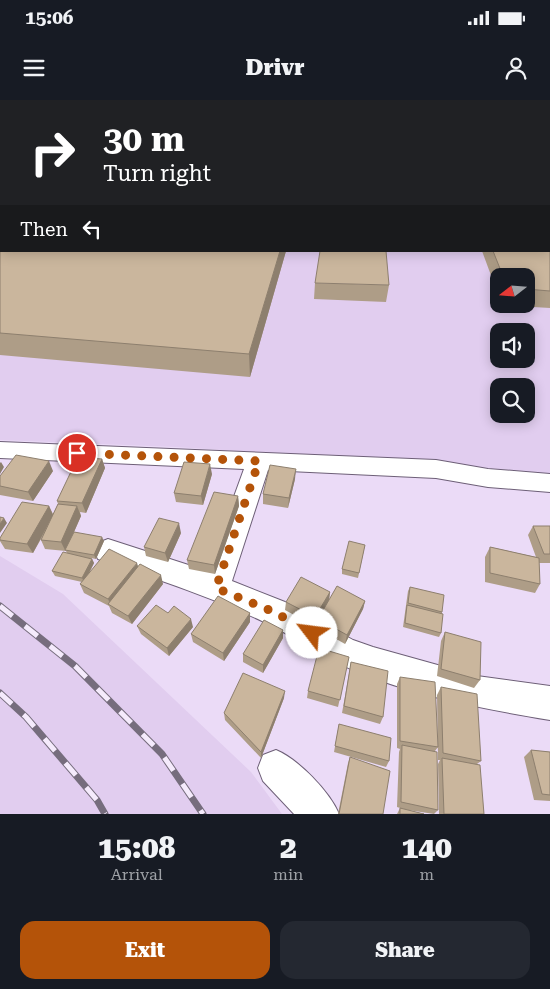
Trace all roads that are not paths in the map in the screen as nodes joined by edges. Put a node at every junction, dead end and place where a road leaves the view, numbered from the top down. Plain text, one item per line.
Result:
1 (0, 450) edge
2 (259, 461) junction
3 (550, 483) edge
4 (108, 550) edge
5 (216, 588) junction
6 (550, 703) edge
7 (276, 768) dead end
8 (320, 814) edge

1 - 2 street
2 - 3 street
2 - 5 street
4 - 5 street
5 - 6 street
7 - 8 street

